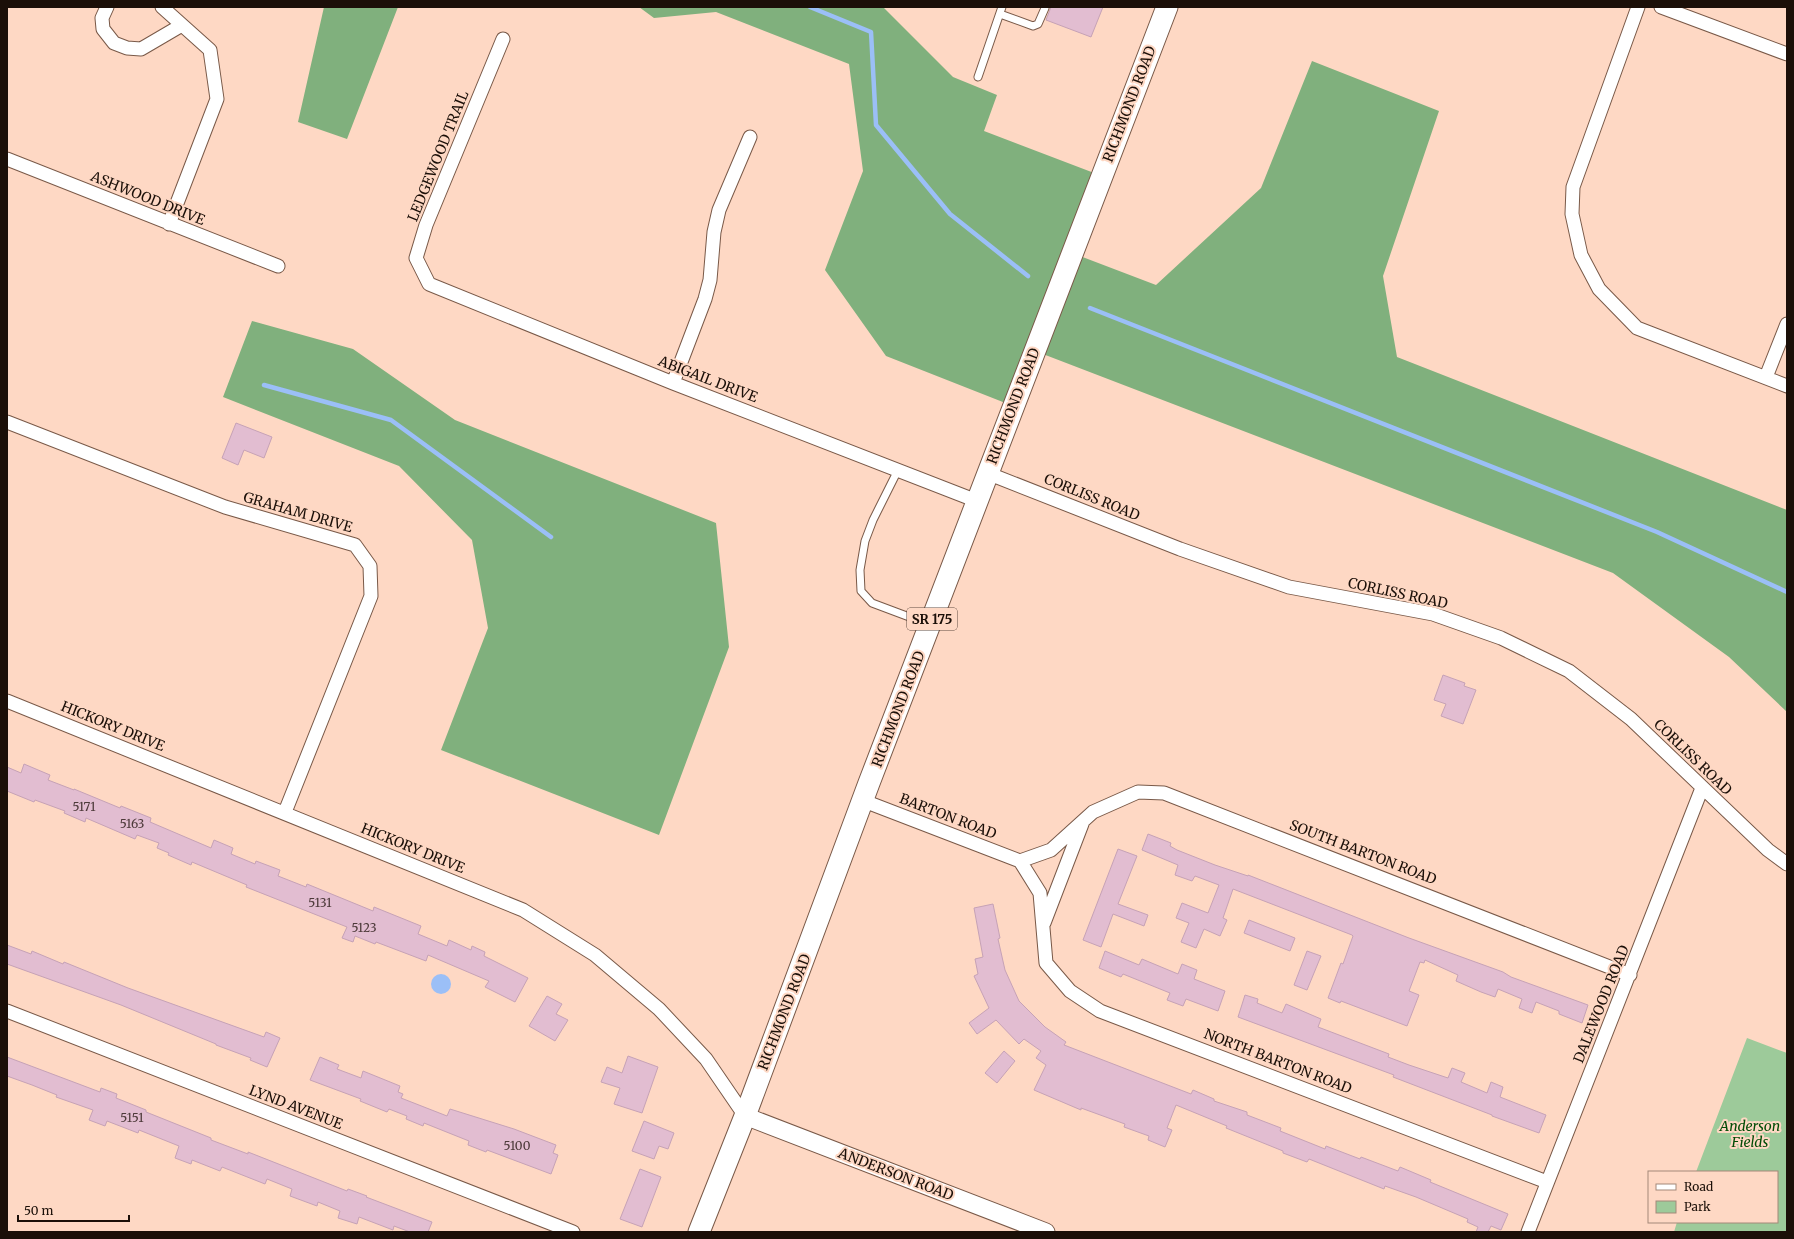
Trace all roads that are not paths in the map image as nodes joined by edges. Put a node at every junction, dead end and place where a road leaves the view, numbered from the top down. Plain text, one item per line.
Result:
1 (108, 7) edge
2 (162, 7) edge
3 (1167, 7) edge
4 (1638, 7) edge
5 (1661, 7) edge
6 (1045, 8) dead end
7 (1001, 10) edge
8 (182, 25) junction
9 (503, 39) dead end
10 (1787, 54) edge
11 (978, 78) dead end
12 (750, 137) dead end
13 (7, 159) edge
14 (169, 224) junction
15 (278, 266) dead end
16 (429, 284) joint
17 (1787, 324) edge
18 (1766, 378) junction
19 (673, 383) junction
20 (1787, 386) edge
21 (7, 422) edge
22 (898, 470) junction
23 (987, 473) junction
24 (976, 501) junction
25 (930, 624) junction
26 (7, 701) edge
27 (1702, 788) junction
28 (864, 801) junction
29 (285, 812) junction
30 (1084, 820) junction
31 (1020, 861) junction
32 (1787, 864) edge
33 (1043, 925) junction
34 (1630, 975) junction
35 (7, 1011) edge
36 (745, 1116) junction
37 (1547, 1182) junction
38 (573, 1232) edge
39 (699, 1232) edge
40 (1046, 1232) edge
41 (1528, 1232) edge

1 - 8 street
2 - 8 street
3 - 23 main road, RICHMOND ROAD / SR 175
4 - 18 street
5 - 10 street
6 - 7 lane
7 - 11 lane
8 - 14 street
9 - 16 street, LEDGEWOOD TRAIL
12 - 19 street
13 - 14 street, ASHWOOD DRIVE
14 - 15 street, ASHWOOD DRIVE
16 - 19 street, ABIGAIL DRIVE
17 - 18 street
18 - 20 street
19 - 22 street, ABIGAIL DRIVE
21 - 29 street, GRAHAM DRIVE
22 - 24 street, ABIGAIL DRIVE
22 - 25 lane
23 - 24 main road, RICHMOND ROAD / SR 175
23 - 27 street, CORLISS ROAD
24 - 25 main road, RICHMOND ROAD / SR 175
25 - 28 main road, RICHMOND ROAD / SR 175
26 - 29 street, HICKORY DRIVE
27 - 32 street, CORLISS ROAD
27 - 34 street, DALEWOOD ROAD
28 - 31 street, BARTON ROAD
28 - 36 main road, RICHMOND ROAD / SR 175
29 - 36 street, HICKORY DRIVE
30 - 31 street, SOUTH BARTON ROAD
30 - 33 street, NORTH BARTON ROAD
30 - 34 street, SOUTH BARTON ROAD
31 - 33 street, NORTH BARTON ROAD
33 - 37 street, NORTH BARTON ROAD
34 - 37 street, DALEWOOD ROAD
35 - 38 street, LYND AVENUE
36 - 39 main road, RICHMOND ROAD / SR 175
36 - 40 street, ANDERSON ROAD
37 - 41 street, DALEWOOD ROAD

